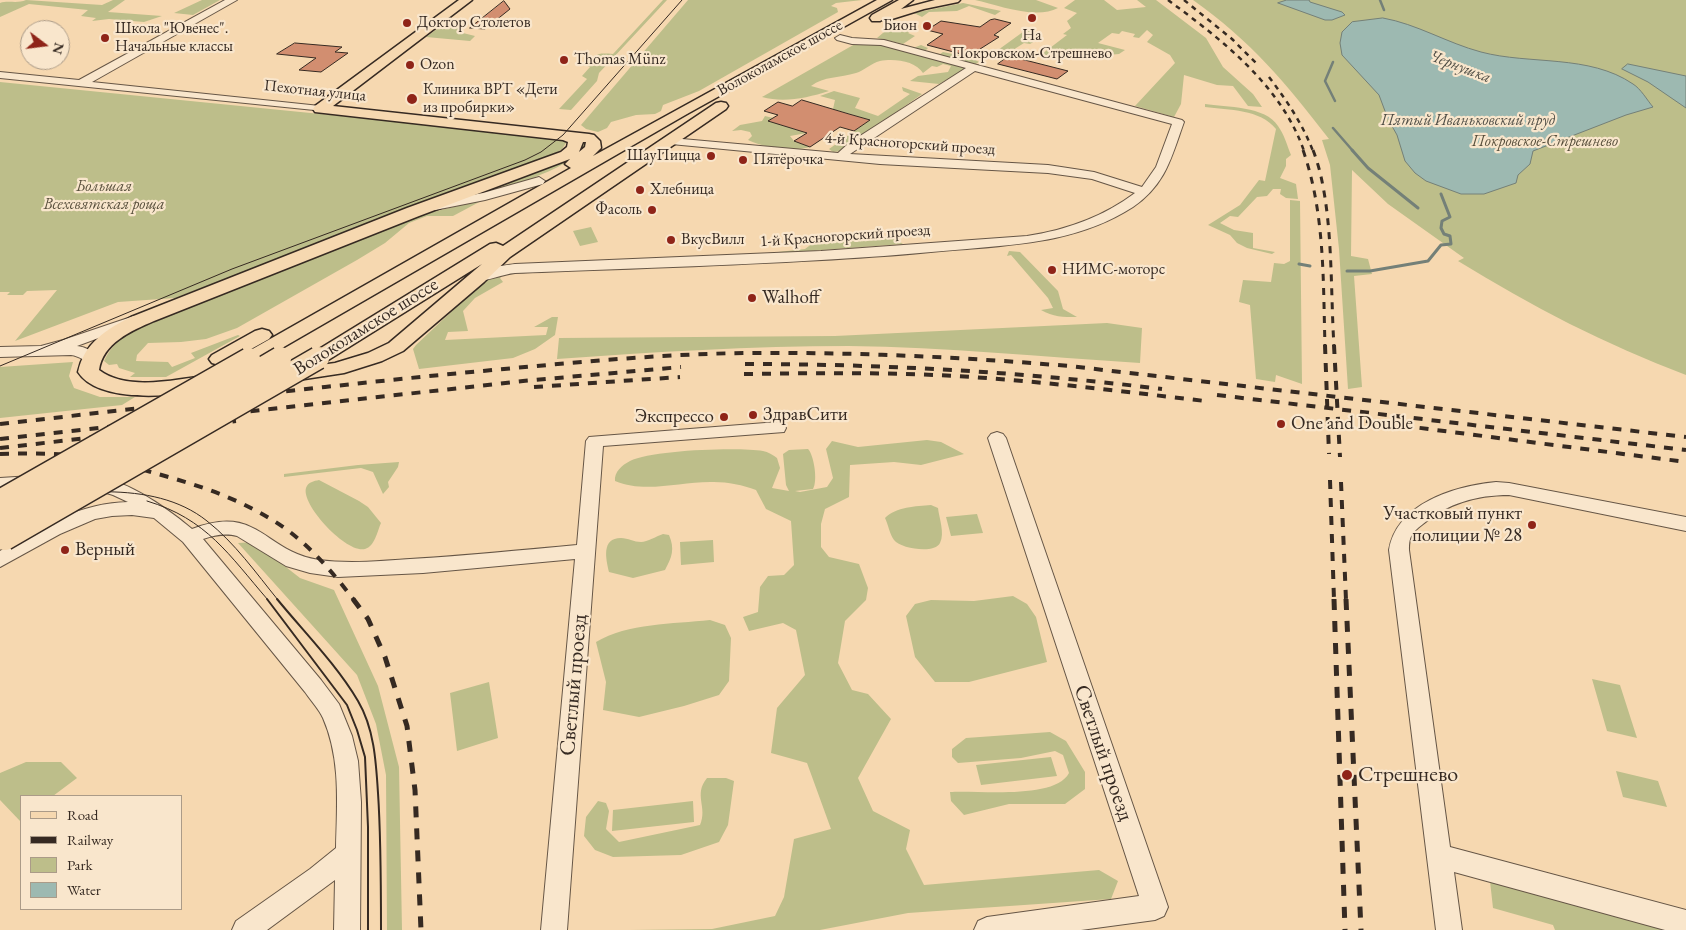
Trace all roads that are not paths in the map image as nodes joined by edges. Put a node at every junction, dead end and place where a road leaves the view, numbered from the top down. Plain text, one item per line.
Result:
1 (232, 0) edge
2 (466, 0) edge
3 (886, 0) edge
4 (907, 0) edge
5 (954, 0) edge
6 (842, 38) junction
7 (974, 67) junction
8 (0, 75) edge
9 (80, 84) junction
10 (721, 106) junction
11 (320, 109) junction
12 (674, 116) junction
13 (565, 135) junction
14 (671, 141) junction
15 (841, 156) junction
16 (573, 164) junction
17 (539, 181) junction
18 (1144, 192) junction
19 (590, 193) junction
20 (413, 212) junction
21 (522, 240) junction
22 (537, 268) junction
23 (478, 278) junction
24 (147, 316) junction
25 (47, 349) junction
26 (0, 352) edge
27 (91, 358) junction
28 (778, 428) dead end
29 (997, 438) dead end
30 (69, 481) junction
31 (0, 484) edge
32 (0, 501) edge
33 (161, 514) junction
34 (67, 522) junction
35 (1686, 524) edge
36 (190, 537) junction
37 (1, 541) edge
38 (585, 551) junction
39 (349, 853) junction
40 (1439, 856) junction
41 (1686, 923) edge
42 (245, 930) edge
43 (347, 930) edge
44 (554, 930) edge
45 (987, 930) edge
46 (1449, 930) edge

1 - 9 street
2 - 11 main road
3 - 12 main road, Волоколамское шоссе
4 - 6 main road, Волоколамское шоссе
5 - 6 main road
6 - 7 street
6 - 10 main road, Волоколамское шоссе
7 - 15 street
7 - 18 street, 1-й Красногорский проезд
8 - 9 street, Пехотная улица
9 - 11 street, Пехотная улица
10 - 14 main road, Волоколамское шоссе
10 - 37 main road, Волоколамское шоссе, bridge
11 - 13 main road, Пехотная улица
12 - 16 main road, Волоколамское шоссе
12 - 32 main road, Волоколамское шоссе, bridge
13 - 16 main road, Пехотная улица
13 - 20 main road
14 - 15 street, 4-й Красногорский проезд
14 - 19 main road, Волоколамское шоссе
15 - 18 street, 4-й Красногорский проезд
16 - 17 main road, Волоколамское шоссе
17 - 20 street
17 - 31 main road, Волоколамское шоссе
18 - 22 street, 1-й Красногорский проезд
19 - 21 main road
19 - 37 main road, Волоколамское шоссе, bridge
20 - 24 main road
21 - 22 street
21 - 23 main road
22 - 23 street, 1-й Красногорский проезд
23 - 27 main road
24 - 25 street
24 - 27 main road
25 - 26 street
25 - 27 street
28 - 38 street, Светлый проезд
29 - 45 street, Светлый проезд
30 - 31 street
30 - 33 street
30 - 34 street
33 - 34 street
33 - 36 street
34 - 37 street
35 - 40 street
36 - 38 street
36 - 39 street
38 - 44 street, Светлый проезд
39 - 42 street
39 - 43 street
40 - 41 street
40 - 46 street

